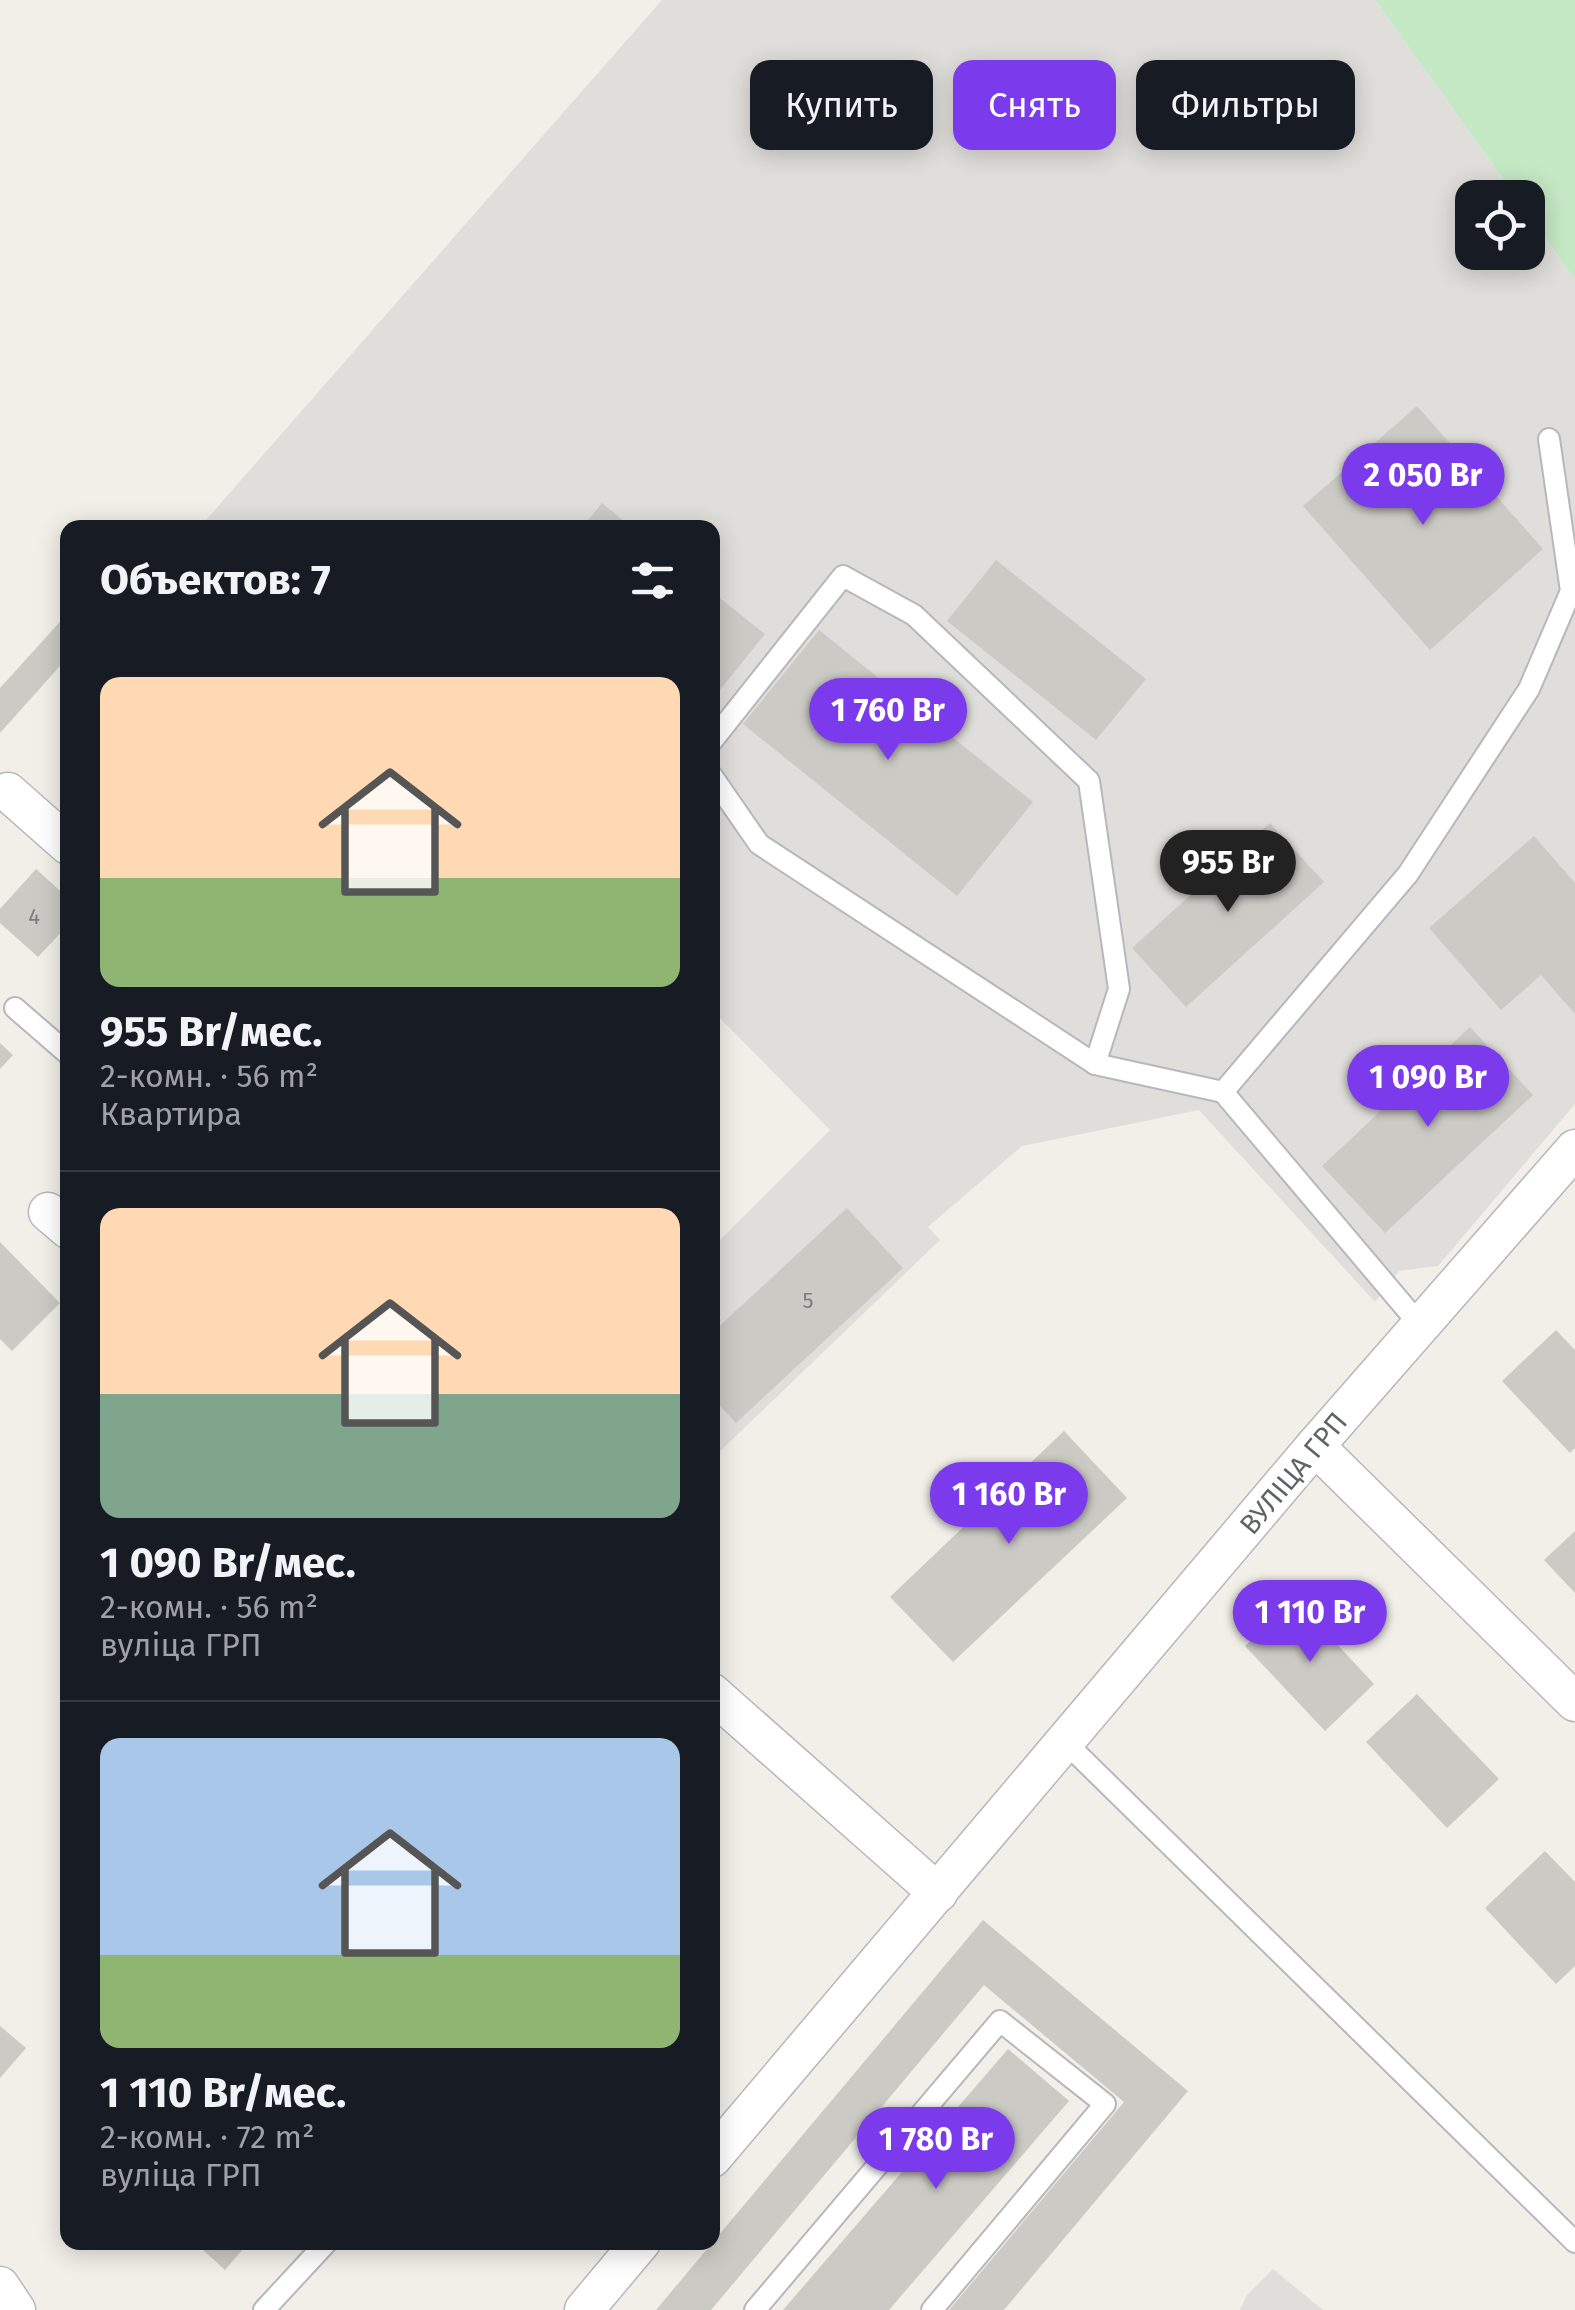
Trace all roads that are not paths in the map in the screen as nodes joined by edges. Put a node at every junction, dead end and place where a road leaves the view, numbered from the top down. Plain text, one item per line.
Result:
1 (1549, 438) dead end
2 (720, 731) edge
3 (720, 788) edge
4 (8, 792) dead end
5 (60, 837) edge
6 (15, 1008) dead end
7 (60, 1047) edge
8 (1095, 1064) junction
9 (1222, 1092) junction
10 (1575, 1149) edge
11 (1420, 1325) junction
12 (1315, 1446) junction
13 (720, 1699) edge
14 (1575, 1702) edge
15 (1065, 1742) junction
16 (938, 1892) junction
17 (720, 2149) edge
18 (1575, 2242) edge
19 (320, 2250) edge
20 (634, 2250) edge
21 (0, 2286) edge
22 (16, 2310) edge
23 (264, 2310) edge
24 (584, 2310) edge
25 (755, 2310) edge
26 (932, 2310) edge

1 - 9 lane
2 - 8 lane
3 - 8 lane
4 - 5 street
6 - 7 lane
8 - 9 lane
9 - 11 lane
10 - 11 street, ВУЛІЦА ГРП
11 - 12 street, ВУЛІЦА ГРП
12 - 14 street
12 - 15 street, ВУЛІЦА ГРП
13 - 16 street
15 - 16 street, ВУЛІЦА ГРП
15 - 18 lane
16 - 17 street, ВУЛІЦА ГРП
19 - 23 lane
20 - 24 street
21 - 22 street
25 - 26 lane

